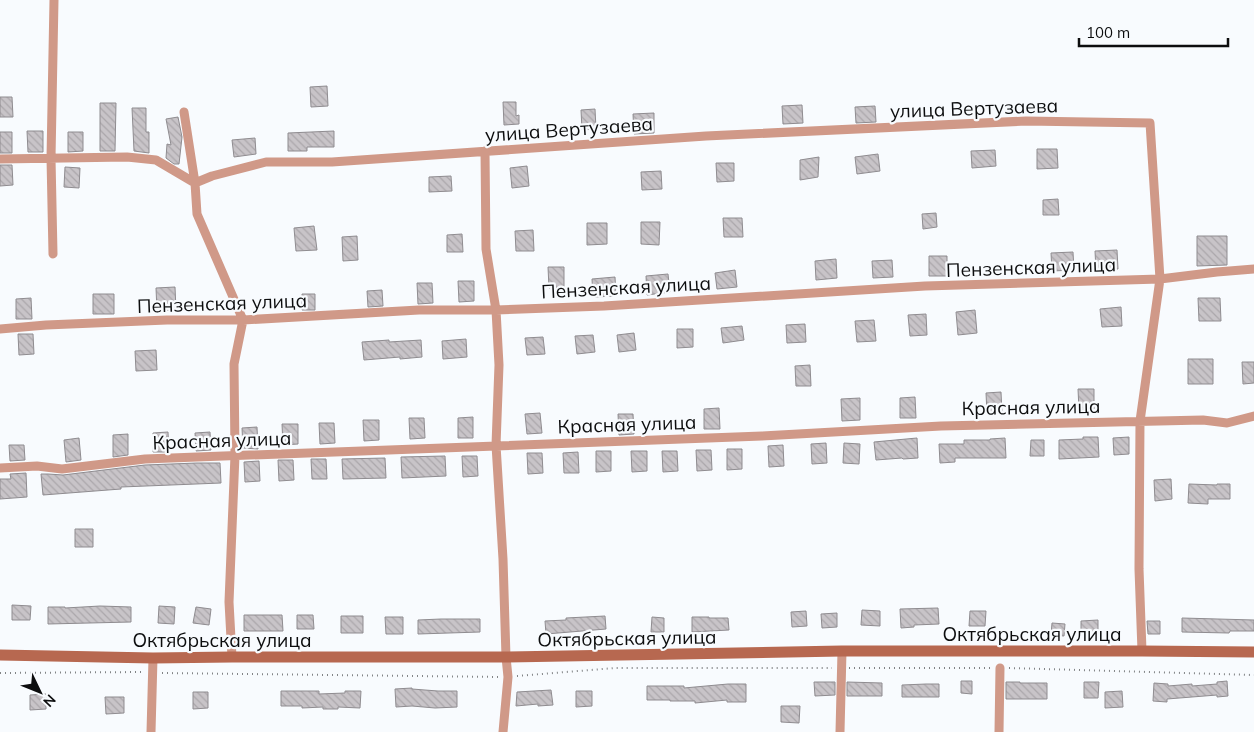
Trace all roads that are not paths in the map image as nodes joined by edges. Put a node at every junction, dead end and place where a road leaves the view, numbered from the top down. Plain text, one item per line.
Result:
1 (54, 0) edge
2 (184, 112) dead end
3 (485, 151) junction
4 (51, 158) junction
5 (0, 159) edge
6 (195, 183) junction
7 (53, 254) dead end
8 (1254, 269) edge
9 (1160, 279) junction
10 (496, 310) junction
11 (243, 320) junction
12 (0, 328) edge
13 (1254, 416) edge
14 (1140, 421) junction
15 (496, 445) junction
16 (234, 455) junction
17 (0, 468) edge
18 (842, 651) junction
19 (1142, 651) junction
20 (1254, 652) edge
21 (0, 655) edge
22 (232, 657) junction
23 (506, 657) junction
24 (153, 658) junction
25 (1000, 668) road end
26 (151, 732) edge
27 (504, 732) edge
28 (840, 732) edge
29 (999, 732) edge

1 - 4 street
2 - 6 street
3 - 6 street, улица Вертузаева
3 - 9 street, улица Вертузаева
3 - 10 street
4 - 5 street
4 - 6 street
4 - 7 street
6 - 11 street
8 - 9 street, Пензенская улица
9 - 10 street, Пензенская улица
9 - 14 street
10 - 11 street, Пензенская улица
10 - 15 street
11 - 12 street, Пензенская улица
11 - 16 street
13 - 14 street, Красная улица
14 - 15 street, Красная улица
14 - 19 street
15 - 16 street, Красная улица
15 - 23 street
16 - 17 street, Красная улица
16 - 22 street
18 - 19 main road, Октябрьская улица
18 - 23 main road, Октябрьская улица
18 - 28 street
19 - 20 main road, Октябрьская улица
21 - 24 main road, Октябрьская улица
22 - 23 main road, Октябрьская улица
22 - 24 main road, Октябрьская улица
23 - 27 street
24 - 26 street
25 - 29 street

